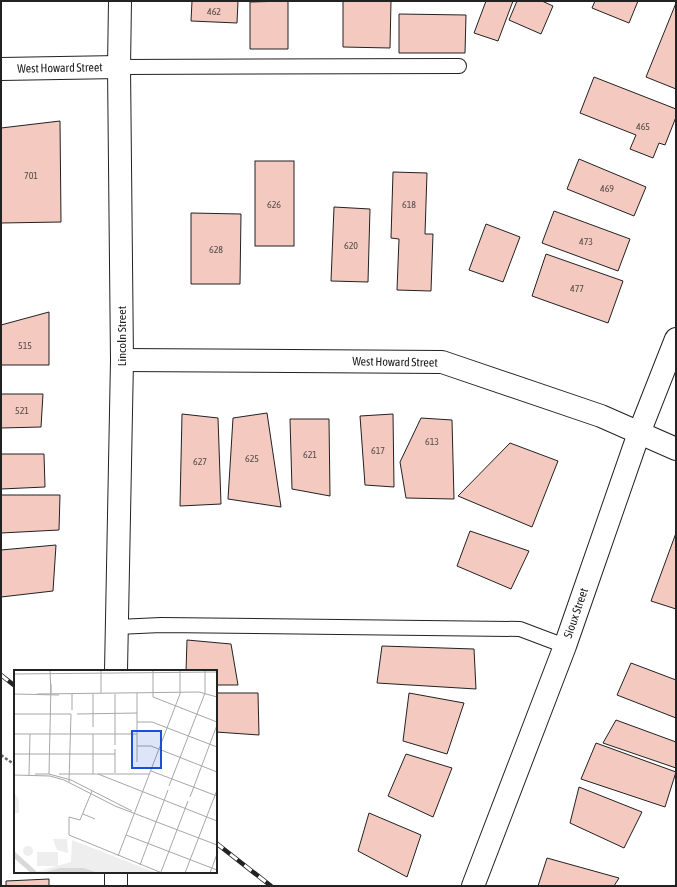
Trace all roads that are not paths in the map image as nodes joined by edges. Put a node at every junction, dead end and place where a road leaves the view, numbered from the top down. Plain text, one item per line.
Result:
1 (120, 1) edge
2 (459, 66) dead end
3 (119, 67) junction
4 (1, 69) edge
5 (676, 339) edge
6 (122, 360) junction
7 (639, 433) junction
8 (676, 448) edge
9 (117, 627) junction
10 (565, 646) junction
11 (116, 670) edge
12 (116, 873) edge
13 (116, 886) edge
14 (473, 886) edge

1 - 3 street, Lincoln Street
2 - 3 lane
3 - 4 street, West Howard Street
3 - 6 street, Lincoln Street
5 - 7 street, Sioux Street
6 - 7 street, West Howard Street
6 - 9 street, Lincoln Street
7 - 8 street, West Howard Street
7 - 10 street, Sioux Street
9 - 10 lane
9 - 11 street, Lincoln Street
10 - 14 street, Sioux Street
12 - 13 street

